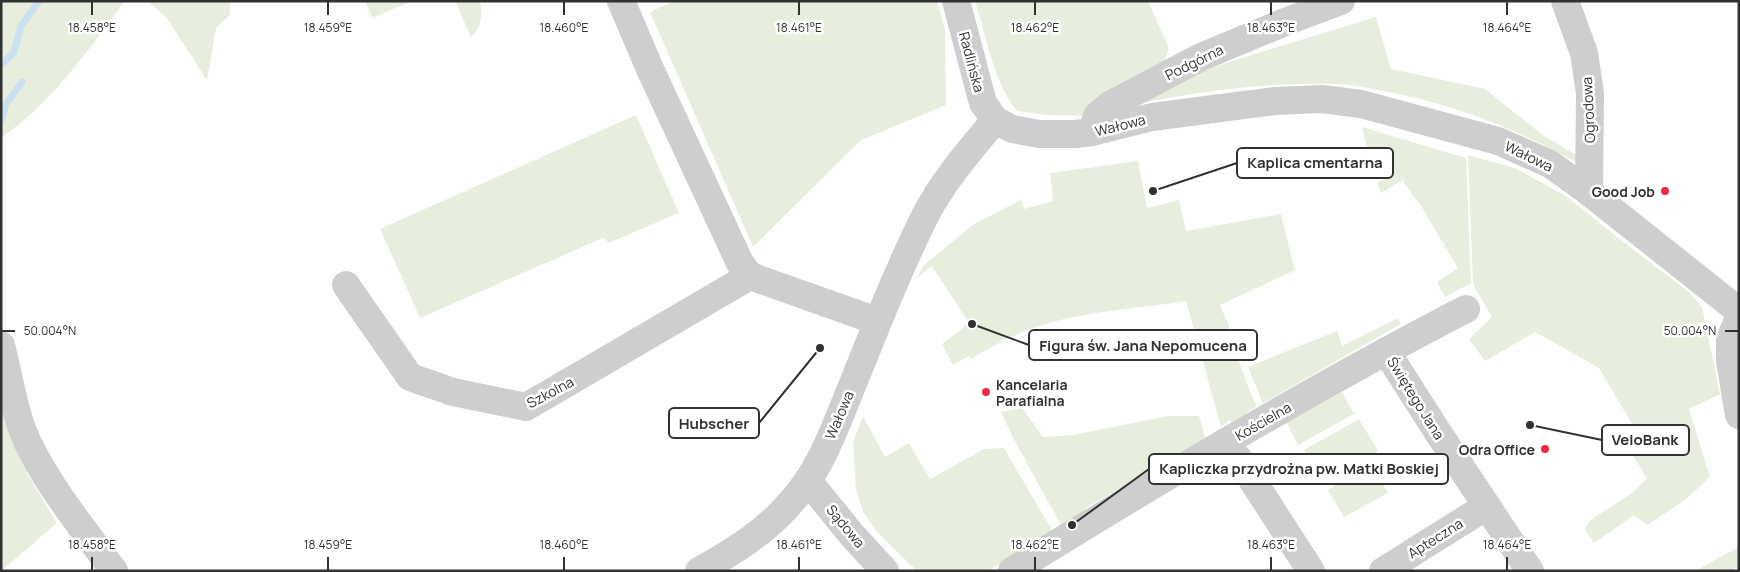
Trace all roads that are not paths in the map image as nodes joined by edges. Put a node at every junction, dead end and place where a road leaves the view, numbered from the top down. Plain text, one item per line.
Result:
1 (621, 1) edge
2 (956, 1) edge
3 (1341, 1) edge
4 (1564, 1) edge
5 (1281, 12) edge
6 (995, 120) junction
7 (1092, 132) junction
8 (1589, 192) junction
9 (750, 276) junction
10 (346, 285) dead end
11 (1466, 308) dead end
12 (1739, 311) edge
13 (1739, 318) edge
14 (877, 321) junction
15 (1, 345) edge
16 (1386, 351) junction
17 (1739, 415) edge
18 (1221, 445) junction
19 (808, 481) junction
20 (1487, 506) junction
21 (114, 571) edge
22 (699, 571) edge
23 (886, 571) edge
24 (1012, 571) edge
25 (1311, 571) edge
26 (1383, 571) edge
27 (1530, 571) edge

1 - 9 street
2 - 6 street, Radlińska
3 - 5 street, Podgórna
4 - 8 street, Ogrodowa
5 - 7 street, Podgórna
6 - 7 street, Wałowa
6 - 14 street, Wałowa
7 - 8 street, Wałowa
8 - 12 street, Wałowa
9 - 10 street, Szkolna
9 - 14 street
11 - 16 street, Kościelna
13 - 17 street
14 - 19 street, Wałowa
15 - 21 street
16 - 18 street, Kościelna
16 - 20 street, Świętego Jana
18 - 24 street, Kościelna
18 - 25 street
19 - 22 street, Wałowa
19 - 23 street, Sądowa
20 - 26 street, Apteczna
20 - 27 street, Świętego Jana

